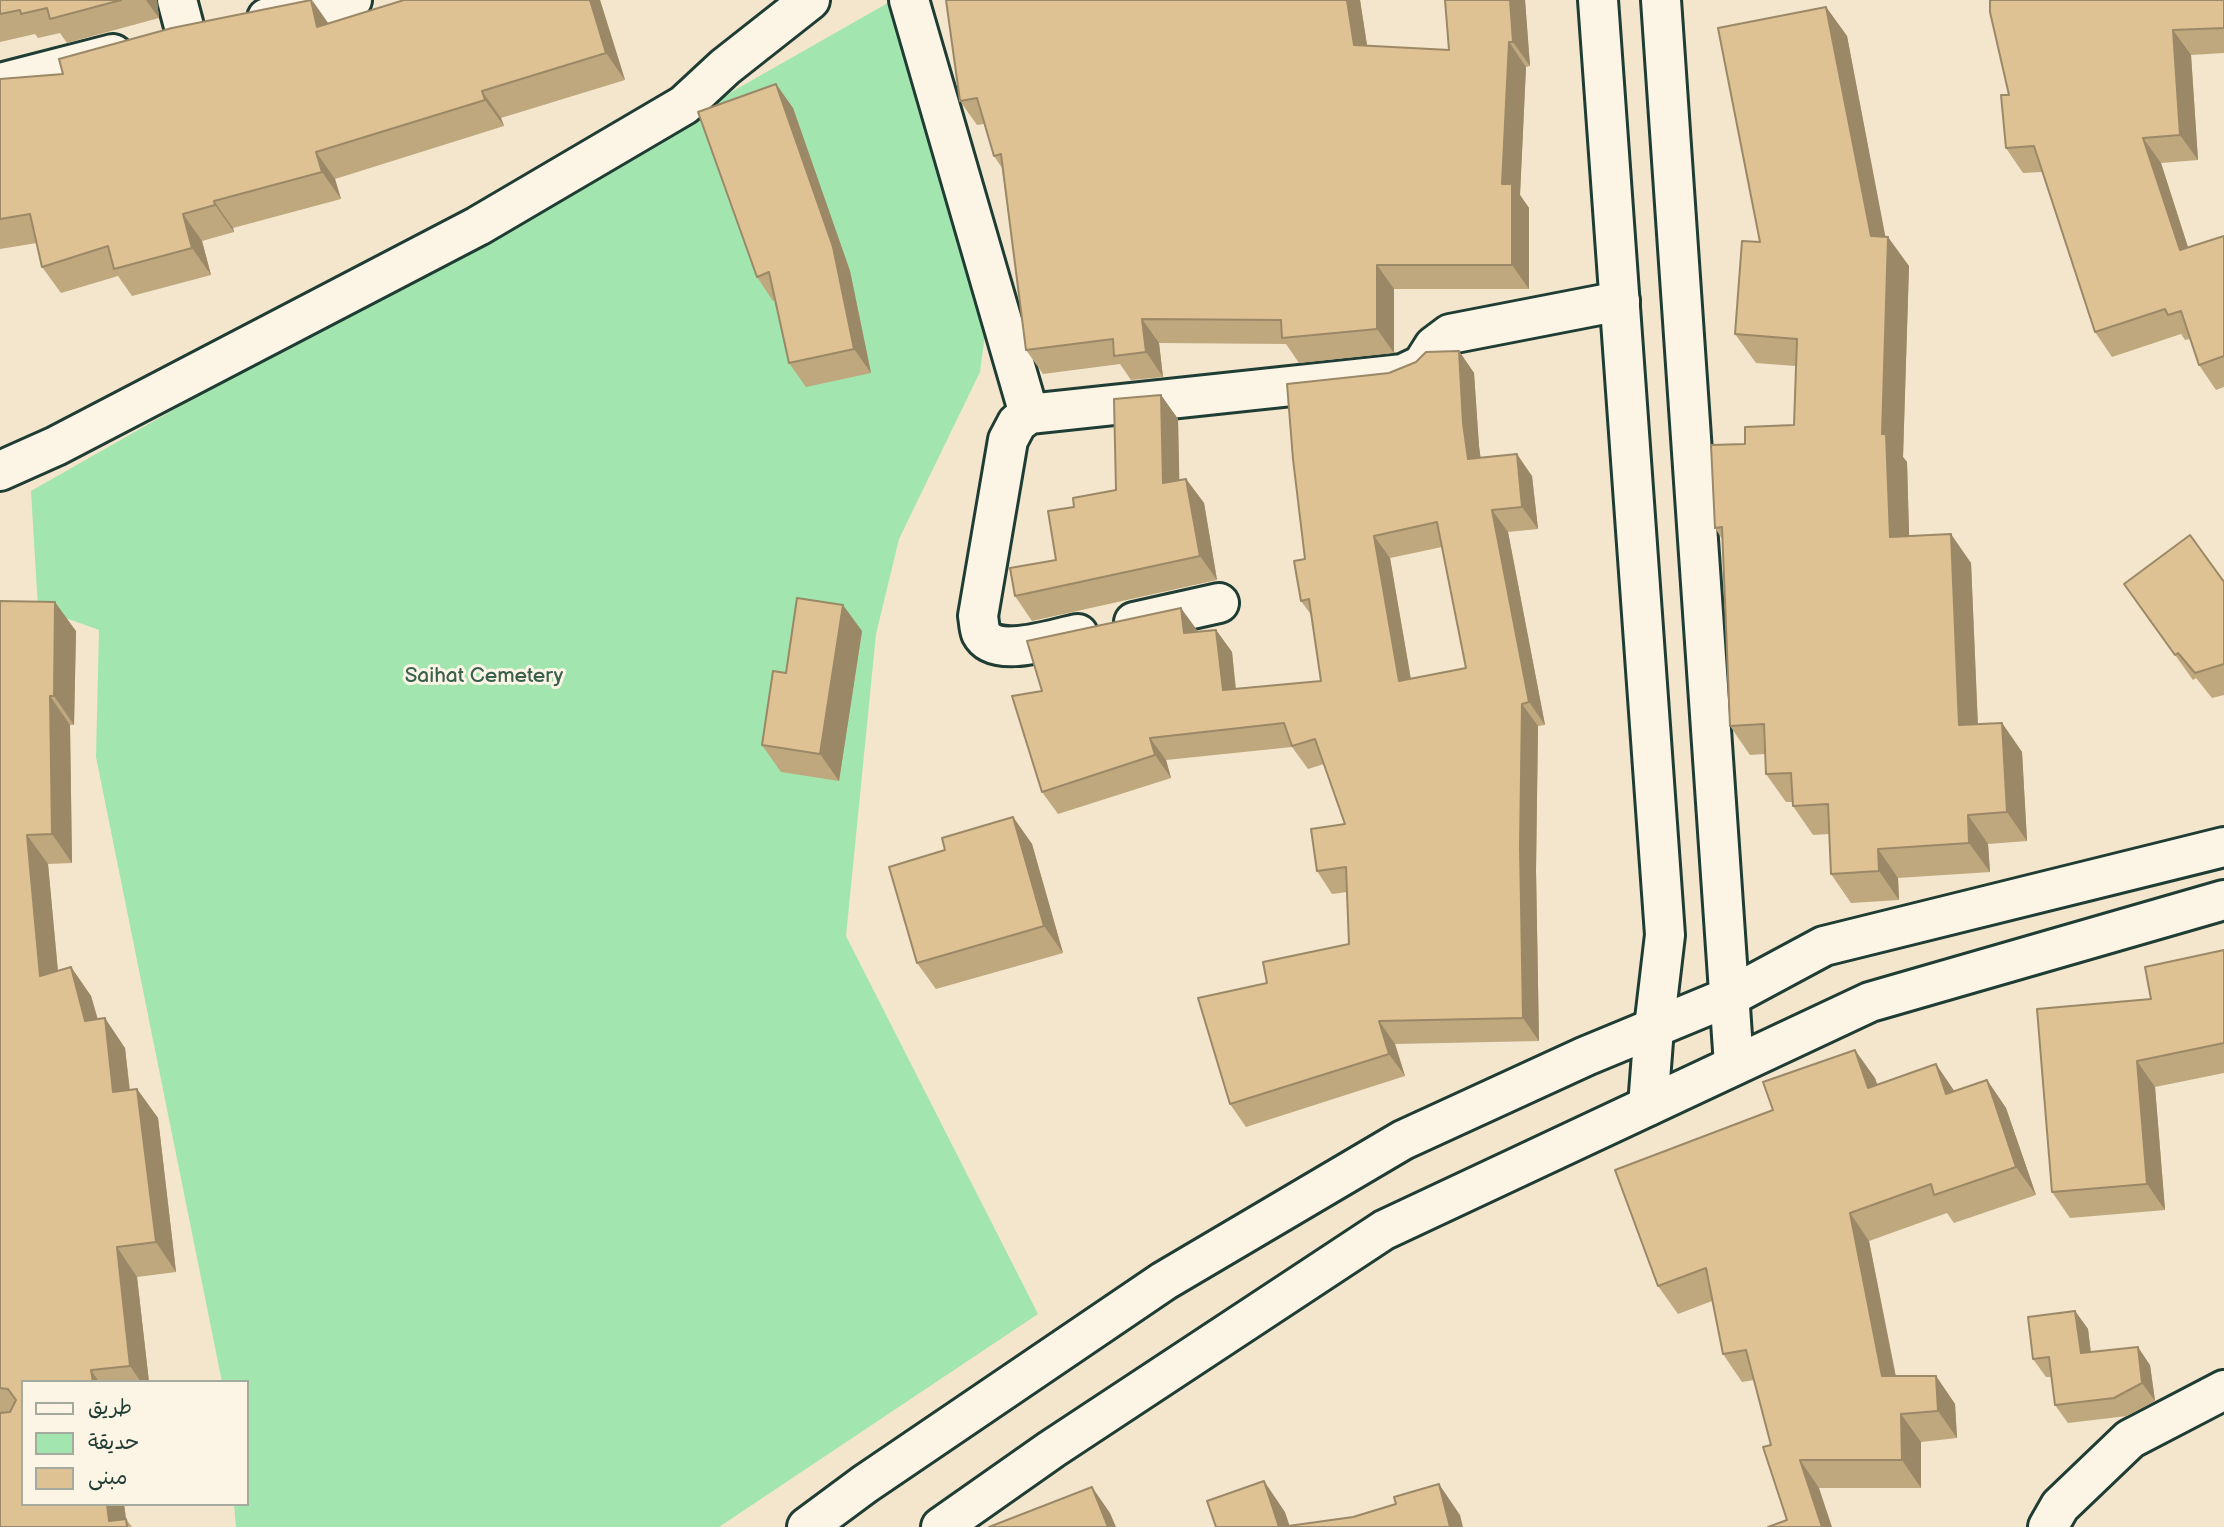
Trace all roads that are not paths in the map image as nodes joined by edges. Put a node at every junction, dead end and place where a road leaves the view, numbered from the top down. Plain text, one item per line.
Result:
1 (352, 0) edge
2 (810, 0) edge
3 (909, 0) edge
4 (1598, 0) edge
5 (1661, 0) edge
6 (182, 17) edge
7 (0, 83) edge
8 (1619, 301) junction
9 (1029, 414) junction
10 (0, 471) edge
11 (1219, 603) dead end
12 (2224, 847) edge
13 (2224, 900) edge
14 (1731, 996) junction
15 (1654, 1028) junction
16 (1734, 1065) junction
17 (1648, 1106) junction
18 (2224, 1390) edge
19 (807, 1527) edge
20 (941, 1527) edge
21 (2049, 1527) edge

1 - 6 street
2 - 10 street
3 - 9 street
4 - 8 street
5 - 14 street
6 - 7 street
8 - 9 street
8 - 15 street
9 - 11 street
12 - 14 street
13 - 16 street
14 - 15 street
14 - 16 street
15 - 17 street
15 - 19 street
16 - 17 street
17 - 20 street
18 - 21 street

